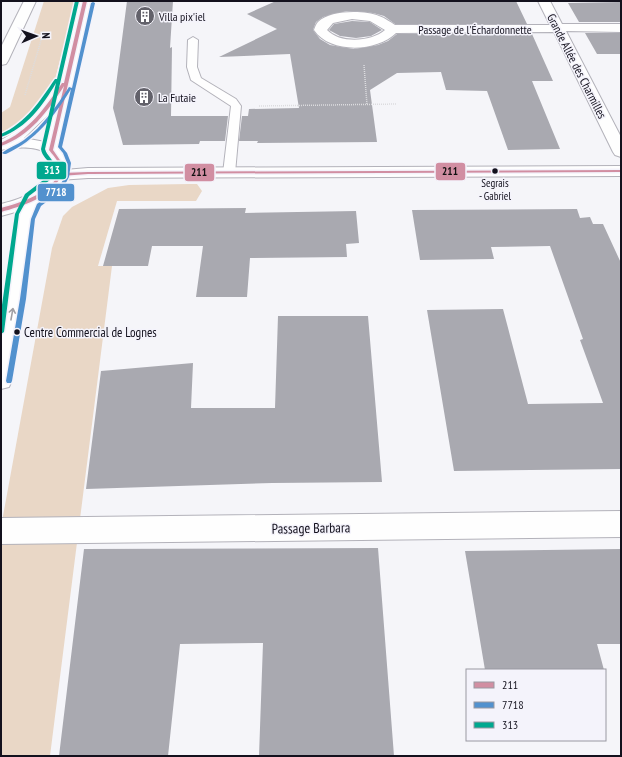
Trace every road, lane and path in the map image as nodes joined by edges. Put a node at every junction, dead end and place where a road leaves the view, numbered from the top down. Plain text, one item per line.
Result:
1 (30, 1) edge
2 (85, 1) edge
3 (544, 1) edge
4 (46, 24) dead end
5 (558, 28) junction
6 (621, 28) edge
7 (393, 29) junction
8 (194, 40) dead end
9 (362, 42) junction
10 (1, 61) edge
11 (69, 74) junction
12 (23, 98) dead end
13 (397, 104) dead end
14 (367, 105) junction
15 (236, 106) junction
16 (4, 145) edge
17 (51, 150) junction
18 (621, 152) edge
19 (621, 171) edge
20 (229, 173) junction
21 (59, 175) junction
22 (33, 200) junction
23 (1, 210) edge
24 (1, 380) edge
25 (621, 524) edge
26 (1, 531) edge

1 - 10 street
2 - 11 street
3 - 5 street, Grande Allée des Charmilles
4 - 12 path
5 - 6 street, Passage de l'Échardonnette
5 - 7 street, Passage de l'Échardonnette
5 - 18 street, Grande Allée des Charmilles
7 - 9 street, Passage de l'Échardonnette
7 - 9 street, Passage de l'Échardonnette
8 - 15 lane
9 - 14 path
11 - 16 street
11 - 17 street
13 - 14 path
14 - 15 path
15 - 20 lane
16 - 17 street
17 - 21 street
19 - 20 street
20 - 21 street
21 - 22 street
22 - 23 street
24 -> 22 street
25 - 26 street, Passage Barbara

